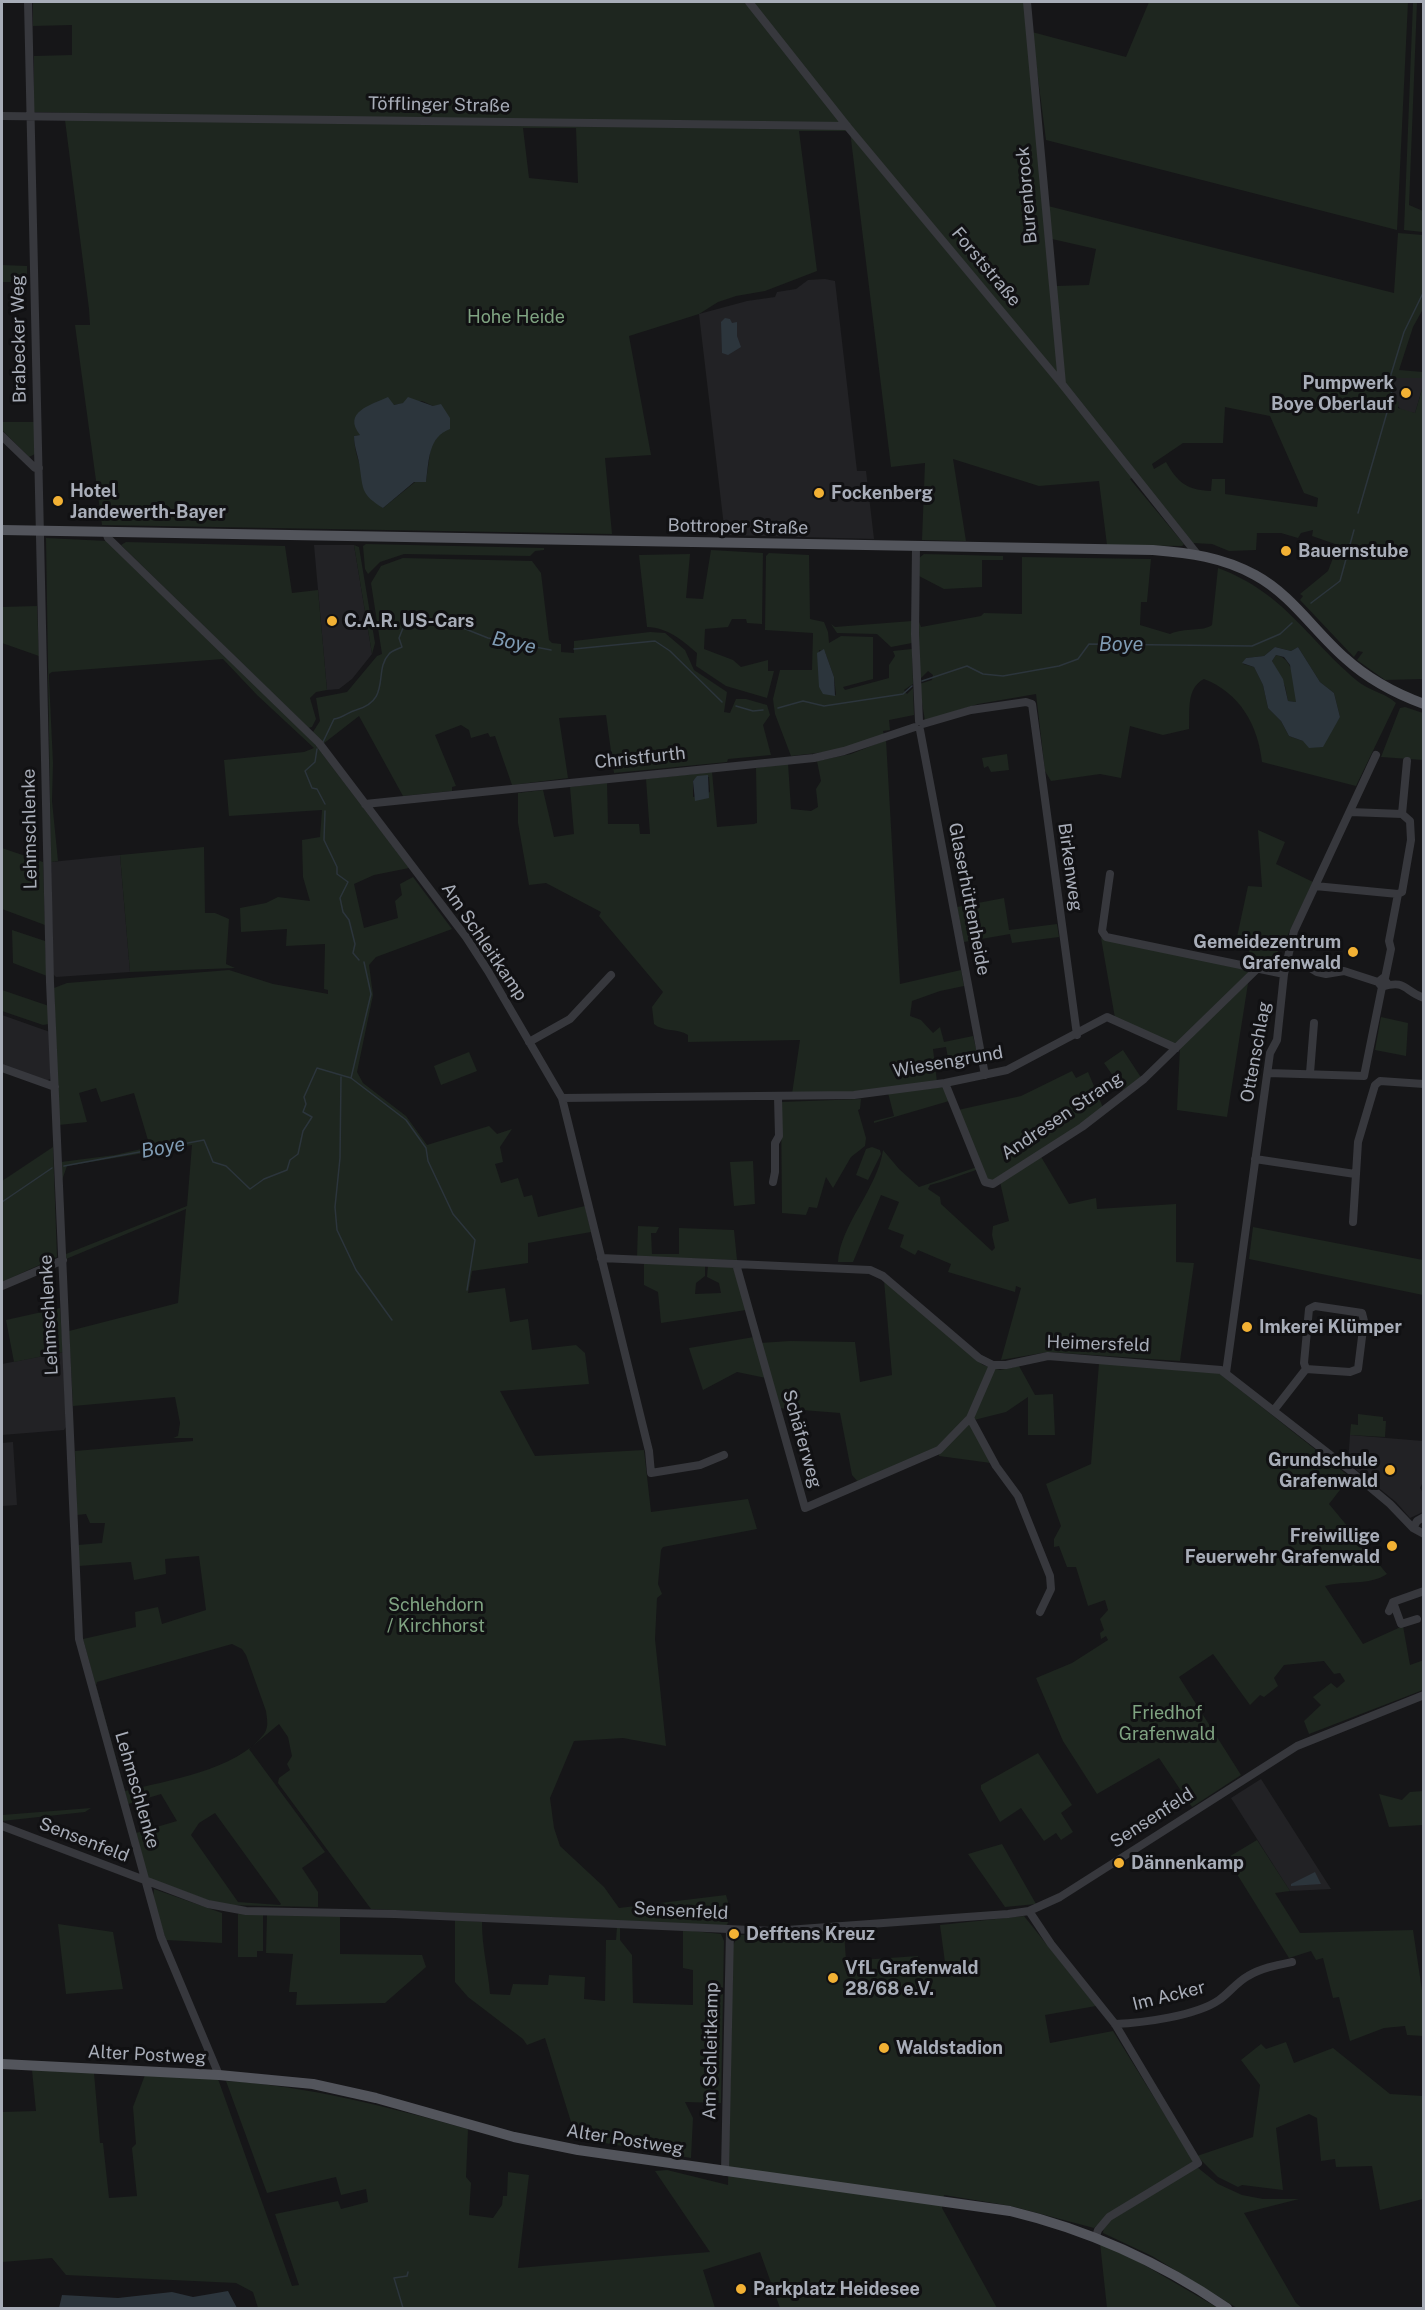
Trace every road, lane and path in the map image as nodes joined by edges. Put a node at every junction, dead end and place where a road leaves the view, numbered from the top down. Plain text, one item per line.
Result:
1 (28, 2) edge
2 (749, 2) edge
3 (1027, 2) edge
4 (2, 116) edge
5 (30, 116) junction
6 (847, 126) junction
7 (1062, 384) junction
8 (2, 436) edge
9 (39, 468) junction
10 (2, 530) edge
11 (41, 531) junction
12 (106, 532) junction
13 (916, 547) junction
14 (1197, 554) junction
15 (1032, 704) joint
16 (1424, 704) edge
17 (919, 725) junction
18 (1376, 755) dead end
19 (1407, 761) dead end
20 (365, 804) junction
21 (1350, 812) junction
22 (1402, 814) junction
23 (1110, 874) dead end
24 (1315, 886) junction
25 (1398, 894) junction
26 (1287, 960) junction
27 (1257, 969) junction
28 (1284, 974) junction
29 (611, 975) dead end
30 (1383, 983) junction
31 (1424, 998) edge
32 (1314, 1023) dead end
33 (1077, 1035) junction
34 (529, 1042) junction
35 (1176, 1048) junction
36 (2, 1068) edge
37 (1268, 1072) junction
38 (1310, 1073) junction
39 (985, 1075) junction
40 (945, 1083) junction
41 (1424, 1084) edge
42 (55, 1087) junction
43 (778, 1097) junction
44 (562, 1098) junction
45 (1255, 1160) junction
46 (1355, 1174) junction
47 (772, 1182) dead end
48 (1353, 1222) dead end
49 (601, 1258) junction
50 (63, 1260) junction
51 (736, 1264) junction
52 (2, 1286) edge
53 (993, 1365) junction
54 (1306, 1369) junction
55 (1226, 1373) junction
56 (1274, 1410) junction
57 (970, 1418) junction
58 (724, 1455) dead end
59 (1424, 1517) edge
60 (1413, 1528) junction
61 (1424, 1534) edge
62 (1424, 1591) edge
63 (1393, 1602) junction
64 (1389, 1611) dead end
65 (1040, 1612) dead end
66 (1417, 1619) dead end
67 (1424, 1695) edge
68 (2, 1827) edge
69 (146, 1881) junction
70 (1029, 1911) junction
71 (730, 1930) junction
72 (1292, 1962) dead end
73 (1115, 2024) junction
74 (2, 2064) edge
75 (219, 2075) junction
76 (725, 2172) junction
77 (1096, 2236) junction
78 (1227, 2308) edge

1 - 5 street, Brabecker Weg
2 - 6 street, Forststraße
3 - 7 street, Burenbrock
4 - 5 street, Töfflinger Straße
5 - 6 street, Töfflinger Straße
5 - 9 street, Brabecker Weg
6 - 7 street, Forststraße
7 - 14 street, Forststraße
8 - 9 street
9 - 11 street, Brabecker Weg
10 - 11 main road, Bottroper Straße
11 - 12 main road, Bottroper Straße
11 - 42 street, Lehmschlenke
12 - 13 main road, Bottroper Straße
12 - 20 street, Am Schleitkamp
13 - 14 main road, Bottroper Straße
13 - 17 street, Glaserhüttenheide
14 - 16 main road, Bottroper Straße
15 - 17 street, Christfurth
15 - 33 street, Birkenweg
17 - 20 street, Christfurth
17 - 39 street, Glaserhüttenheide
18 - 21 street, Ottenschlag
19 - 22 street
20 - 34 street, Am Schleitkamp
21 - 22 street
21 - 24 street, Ottenschlag
22 - 25 street
23 - 27 street, Birkenweg
24 - 25 street
24 - 26 street, Ottenschlag
25 - 30 street
26 - 28 street, Ottenschlag
26 - 30 street
27 - 28 street, Birkenweg
27 - 35 street, Andresen Strang
28 - 37 street, Ottenschlag
29 - 34 street
30 - 31 street
30 - 38 street
32 - 38 street
33 - 35 street, Wiesengrund
33 - 39 street, Wiesengrund
34 - 44 street, Am Schleitkamp
35 - 40 street, Andresen Strang
36 - 42 street
37 - 38 street
37 - 45 street, Ottenschlag
39 - 40 street, Wiesengrund
40 - 43 street, Wiesengrund
41 - 46 street
42 - 50 street, Lehmschlenke
43 - 44 street, Wiesengrund
43 - 47 street
44 - 49 street, Am Schleitkamp
45 - 46 street
45 - 55 street, Ottenschlag
46 - 48 street
49 - 51 street
49 - 58 street, Am Schleitkamp
50 - 52 street
50 - 69 street, Lehmschlenke
51 - 53 street
51 - 57 street, Schäferweg
53 - 55 street, Heimersfeld
53 - 57 street, Schäferweg
54 - 54 street
54 - 56 street
55 - 56 street, Heimersfeld
56 - 60 street, Heimersfeld
57 - 65 street
59 - 60 street
60 - 61 street, Heimersfeld
62 - 63 street
63 - 64 street
63 - 66 street
67 - 70 street, Sensenfeld
68 - 69 street, Sensenfeld
69 - 71 street, Sensenfeld
69 - 75 street, Lehmschlenke
70 - 71 street, Sensenfeld
70 - 73 street
71 - 76 street, Am Schleitkamp
72 - 73 street, Im Acker
73 - 77 street
74 - 75 main road, Alter Postweg
75 - 76 main road, Alter Postweg
76 - 77 main road, Alter Postweg
77 - 78 main road, Alter Postweg

